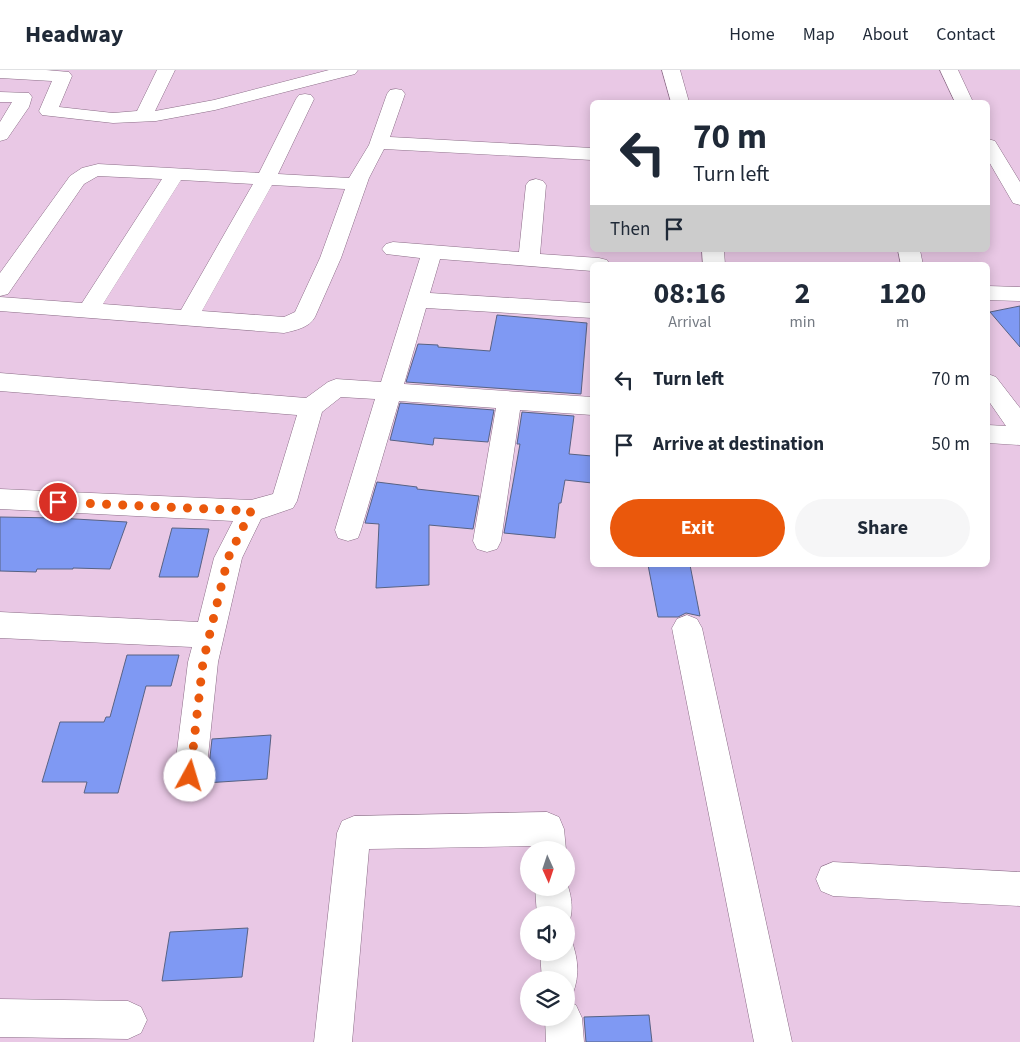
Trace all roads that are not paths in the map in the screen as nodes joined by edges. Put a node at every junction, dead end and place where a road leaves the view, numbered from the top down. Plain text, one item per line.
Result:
1 (166, 70) edge
2 (346, 70) edge
3 (671, 70) edge
4 (949, 70) edge
5 (0, 73) edge
6 (65, 73) edge
7 (396, 94) dead end
8 (0, 97) edge
9 (305, 99) dead end
10 (679, 100) edge
11 (963, 100) edge
12 (20, 107) junction
13 (48, 111) junction
14 (142, 116) junction
15 (0, 135) edge
16 (378, 145) junction
17 (990, 152) edge
18 (590, 154) edge
19 (175, 174) junction
20 (997, 175) edge
21 (266, 179) junction
22 (357, 184) junction
23 (536, 185) dead end
24 (1020, 199) edge
25 (393, 249) dead end
26 (432, 252) junction
27 (529, 260) junction
28 (590, 264) edge
29 (0, 289) edge
30 (990, 293) edge
31 (1020, 294) edge
32 (418, 300) junction
33 (0, 304) edge
34 (88, 311) junction
35 (590, 311) edge
36 (187, 318) junction
37 (0, 382) edge
38 (990, 386) edge
39 (391, 391) junction
40 (510, 399) junction
41 (590, 406) edge
42 (311, 407) junction
43 (1020, 426) edge
44 (990, 434) edge
45 (1020, 436) edge
46 (0, 499) edge
47 (251, 511) junction
48 (348, 530) dead end
49 (487, 541) dead end
50 (0, 625) edge
51 (687, 628) dead end
52 (210, 635) junction
53 (190, 776) dead end
54 (548, 841) edge
55 (833, 879) dead end
56 (1020, 889) edge
57 (0, 1018) edge
58 (128, 1020) dead end
59 (564, 1026) edge
60 (333, 1042) edge
61 (566, 1042) edge
62 (773, 1042) edge

1 - 14 street
2 - 14 street
3 - 10 street
4 - 11 street
5 - 6 street
6 - 13 street
7 - 16 street
8 - 12 street
9 - 21 street
12 - 13 street
12 - 15 street
13 - 14 street
16 - 18 street
16 - 22 street
17 - 20 street
19 - 21 street
19 - 29 street
19 - 34 street
20 - 24 street
21 - 22 street
21 - 36 street
22 - 36 street
23 - 27 street
25 - 26 street
26 - 27 street
26 - 32 street
27 - 28 street
30 - 31 street
32 - 35 street
32 - 39 street
33 - 34 street
34 - 36 street
37 - 42 street
38 - 43 street
39 - 40 street
39 - 42 street
39 - 48 street
40 - 41 street
40 - 49 street
42 - 47 street
44 - 45 street
46 - 47 street
47 - 52 street
50 - 52 street
51 - 62 street
52 - 53 street
54 - 60 street
55 - 56 street
57 - 58 street
59 - 61 street

